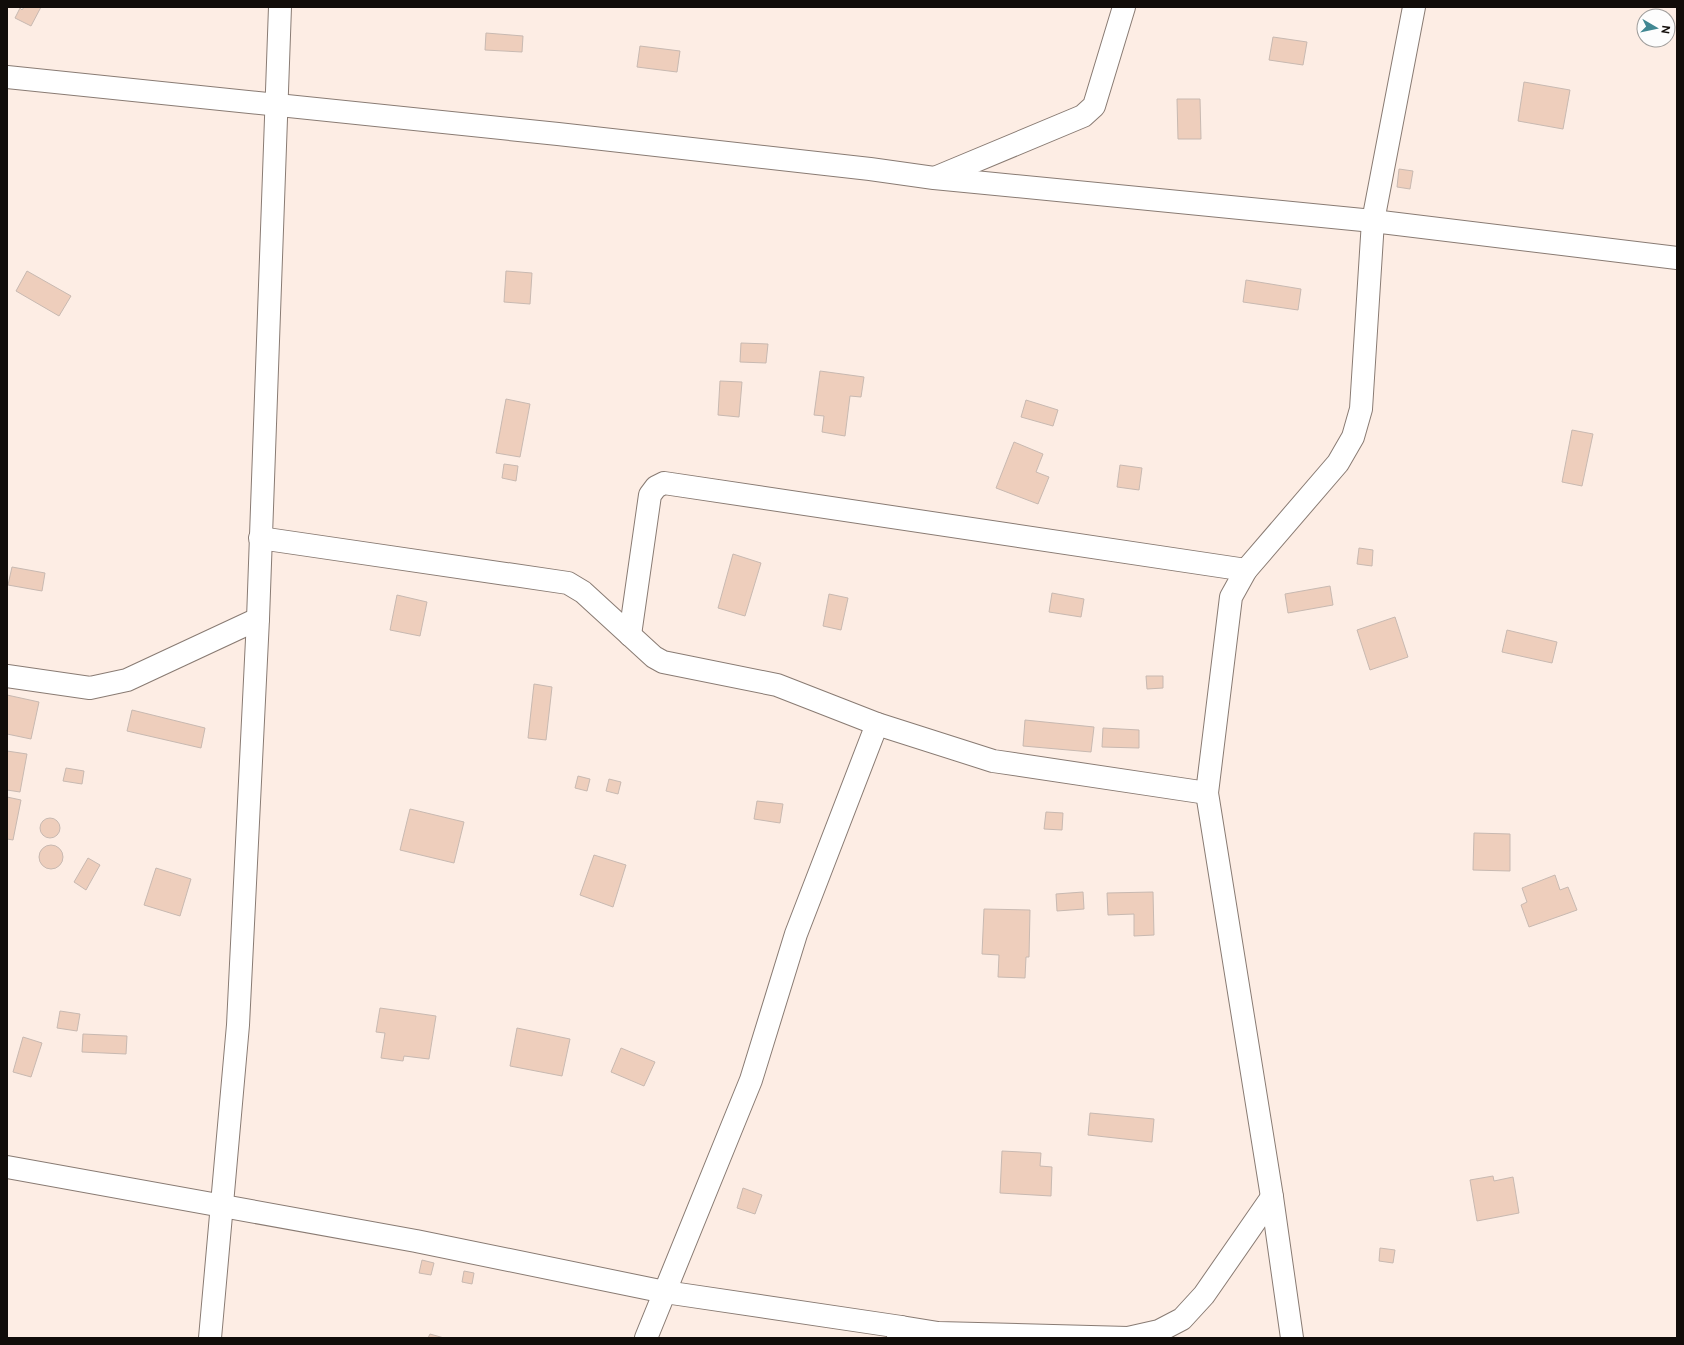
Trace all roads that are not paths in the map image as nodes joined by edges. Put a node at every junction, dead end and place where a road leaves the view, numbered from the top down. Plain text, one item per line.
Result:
1 (280, 7) edge
2 (1124, 7) edge
3 (1414, 7) edge
4 (7, 77) edge
5 (277, 105) junction
6 (934, 178) junction
7 (1373, 221) junction
8 (1677, 258) edge
9 (260, 538) junction
10 (1246, 570) junction
11 (258, 619) junction
12 (630, 635) junction
13 (7, 676) edge
14 (877, 724) junction
15 (1207, 793) junction
16 (7, 1167) edge
17 (1272, 1197) junction
18 (222, 1207) junction
19 (665, 1292) junction
20 (899, 1332) edge
21 (210, 1338) edge
22 (646, 1338) edge
23 (1292, 1338) edge

1 - 5 street
2 - 6 street
3 - 7 street
4 - 5 street
5 - 6 street
5 - 9 street
6 - 7 street
7 - 8 street
7 - 10 street
9 - 11 street
9 - 12 street
10 - 12 street
10 - 15 street
11 - 13 street
11 - 18 street
12 - 14 street
14 - 15 street
14 - 19 street
15 - 17 street
16 - 18 street
17 - 20 street
17 - 23 street
18 - 19 street
18 - 21 street
19 - 20 street
19 - 22 street

